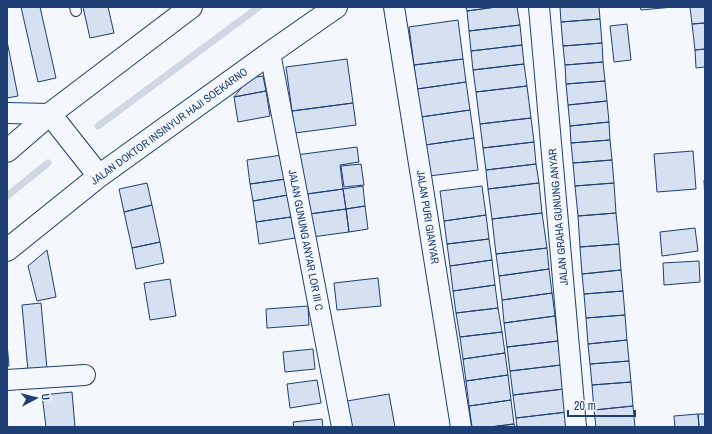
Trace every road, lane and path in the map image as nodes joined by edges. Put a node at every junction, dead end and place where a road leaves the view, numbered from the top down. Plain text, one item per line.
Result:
1 (191, 7) edge
2 (336, 7) edge
3 (394, 7) edge
4 (539, 7) edge
5 (270, 53) junction
6 (7, 113) edge
7 (50, 114) junction
8 (7, 151) edge
9 (99, 176) junction
10 (7, 250) edge
11 (85, 375) dead end
12 (7, 380) edge
13 (342, 427) edge
14 (461, 427) edge
15 (576, 427) edge

1 - 7 main road
2 - 5 main road, JALAN DOKTOR INSINYUR HAJI SOEKARNO
3 - 14 street, JALAN PURI GIANYAR
4 - 15 street, JALAN GRAHA GUNUNG ANYAR
5 - 9 main road, JALAN DOKTOR INSINYUR HAJI SOEKARNO
5 - 13 street, JALAN GUNUNG ANYAR LOR III C
6 - 7 street
7 - 8 main road
7 - 9 main road
9 - 10 main road, JALAN DOKTOR INSINYUR HAJI SOEKARNO
11 - 12 street

